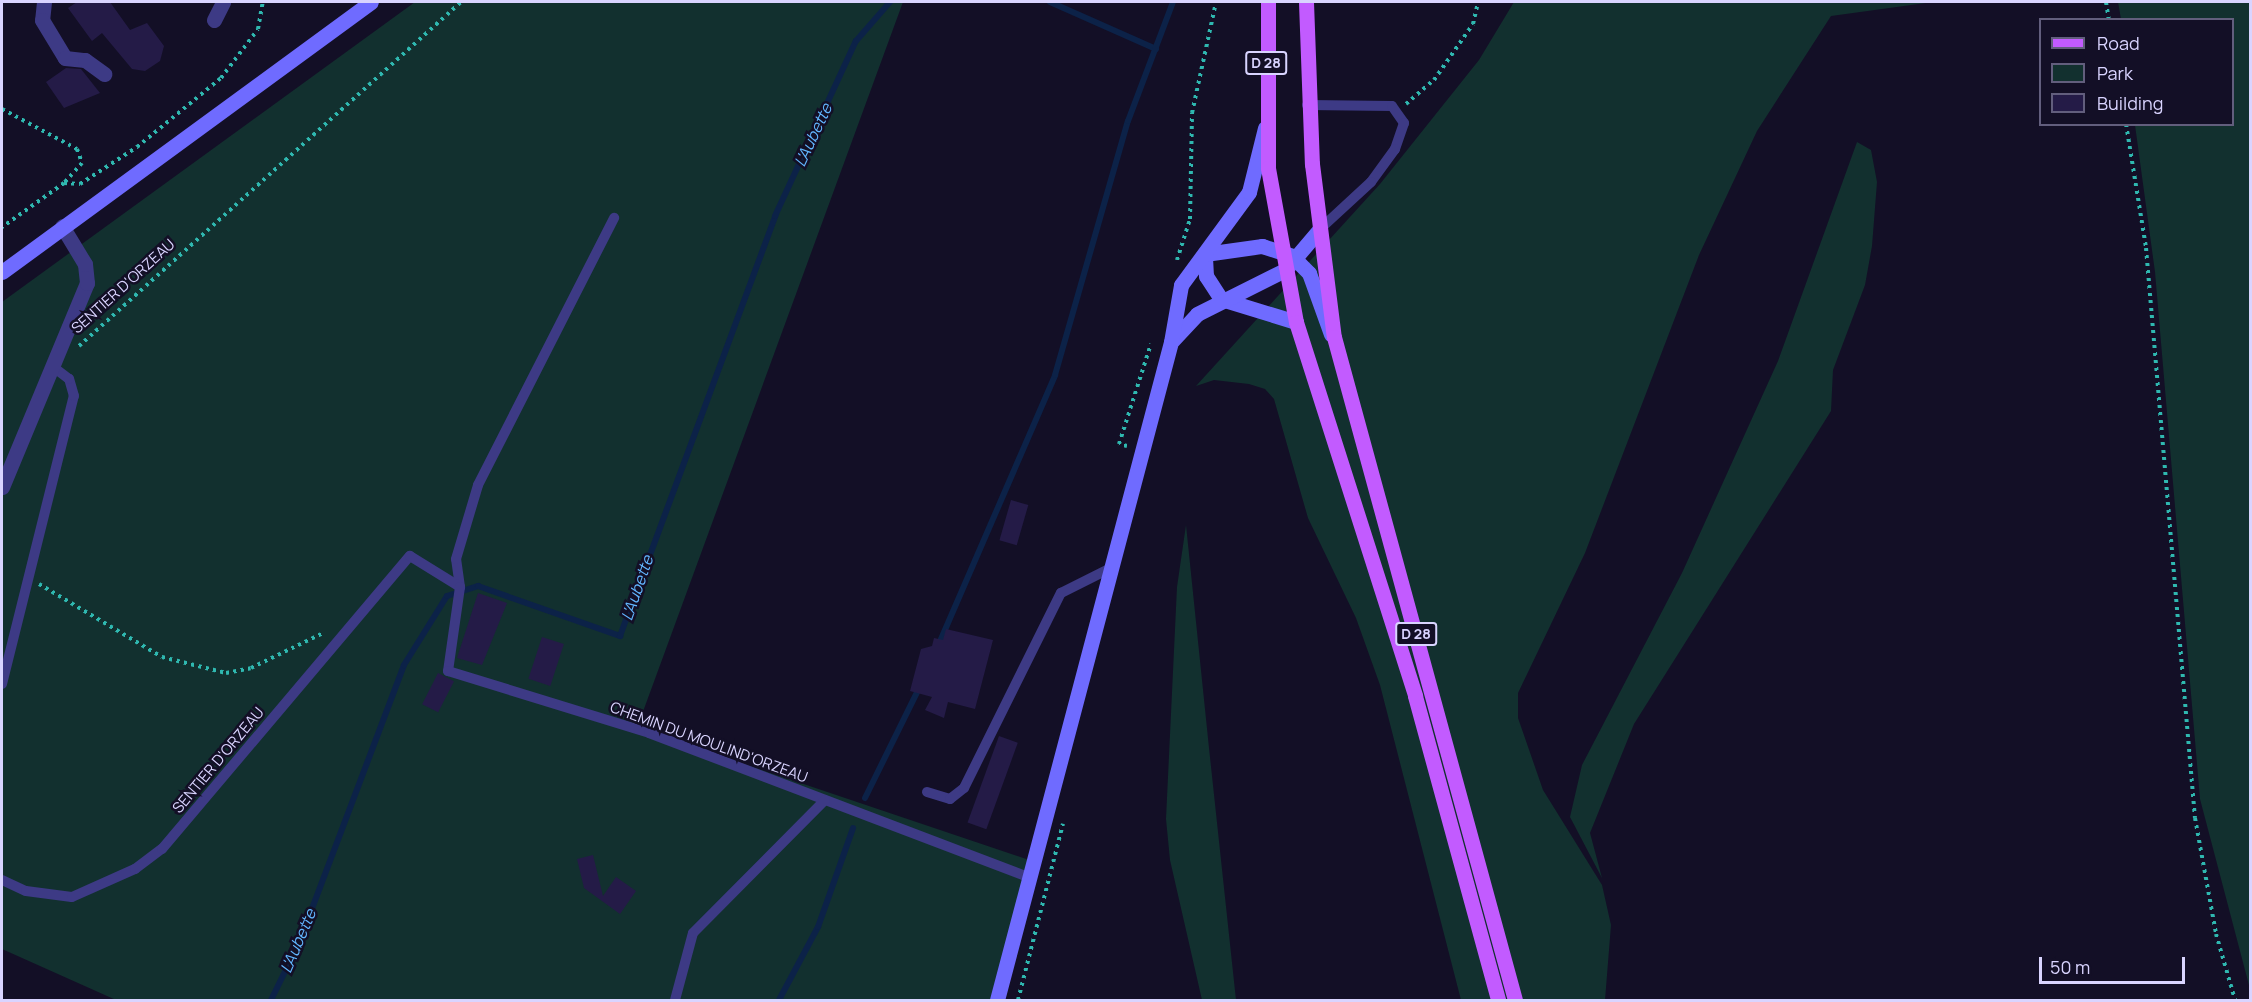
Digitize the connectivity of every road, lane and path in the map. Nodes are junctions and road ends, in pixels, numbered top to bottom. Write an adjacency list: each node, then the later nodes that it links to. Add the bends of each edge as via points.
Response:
1 (44, 2): 13 (street, via 42,20 60,52 65,58 85,60)
2 (223, 2): 12 (street)
3 (263, 2): 19 (path, via 258,29 221,78 137,147 80,184)
4 (371, 2): 21 (street)
5 (461, 2): 34 (path, SENTIER D'ORZEAU)
6 (1216, 2): 27 (path, via 1192,112 1190,219)
7 (1268, 2): 17 (main road, D 28)
8 (1306, 2): 14 (main road, D 28)
9 (1479, 2): 16 (path, via 1473,24 1434,80)
10 (2106, 2): 11 (path)
11 (2109, 18)
12 (214, 20)
13 (104, 74)
14 (1307, 105): 16 (lane, via 1375,103); 23 (main road, D 28)
15 (2, 109): 19 (path, via 77,149 82,163)
16 (1399, 110): 23 (lane, via 1404,123 1395,149 1371,182)
17 (1266, 124): 24 (main road, D 28); 25 (street, via 1252,186)
18 (2126, 126): 50 (path, via 2146,248 2195,818 2216,934)
19 (64, 183): 22 (path)
20 (614, 218): 39 (lane, via 478,485 456,559)
21 (62, 226): 28 (street); 34 (street, via 85,264 87,283)
22 (2, 227)
23 (1319, 230): 26 (street); 32 (main road, D 28)
24 (1281, 251): 25 (street, via 1244,246); 26 (main road, D 28)
25 (1205, 254): 29 (street, via 1206,276); 33 (street, via 1181,285)
26 (1291, 265): 29 (street); 30 (main road, D 28); 32 (street, via 1310,273)
27 (1174, 271)
28 (2, 272)
29 (1221, 299): 30 (street); 33 (street, via 1192,317)
30 (1296, 322): 48 (main road, D 28, via 1415,696)
31 (1154, 335): 35 (path, via 1119,444)
32 (1334, 337): 49 (main road, D 28)
33 (1171, 342): 35 (street)
34 (52, 366): 36 (street); 38 (lane, via 69,379 74,396)
35 (1141, 450): 37 (street)
36 (2, 487)
37 (1113, 567): 42 (lane, via 1061,593 964,788 950,799); 44 (street)
38 (28, 577): 40 (path, via 162,657 226,673 251,668); 41 (lane)
39 (460, 590): 43 (lane, CHEMIN DU MOULIND'ORZEAU, via 448,671 650,733); 45 (lane, SENTIER D'ORZEAU, via 410,556 162,849 135,869 72,897 26,891)
40 (331, 629)
41 (2, 684)
42 (927, 792)
43 (825, 800): 44 (lane, CHEMIN DU MOULIND'ORZEAU); 46 (lane, via 693,933)
44 (1030, 878): 47 (street)
45 (2, 880)
46 (675, 1000)
47 (997, 1000)
48 (1498, 1000)
49 (1515, 1000)
50 (2235, 1000)

